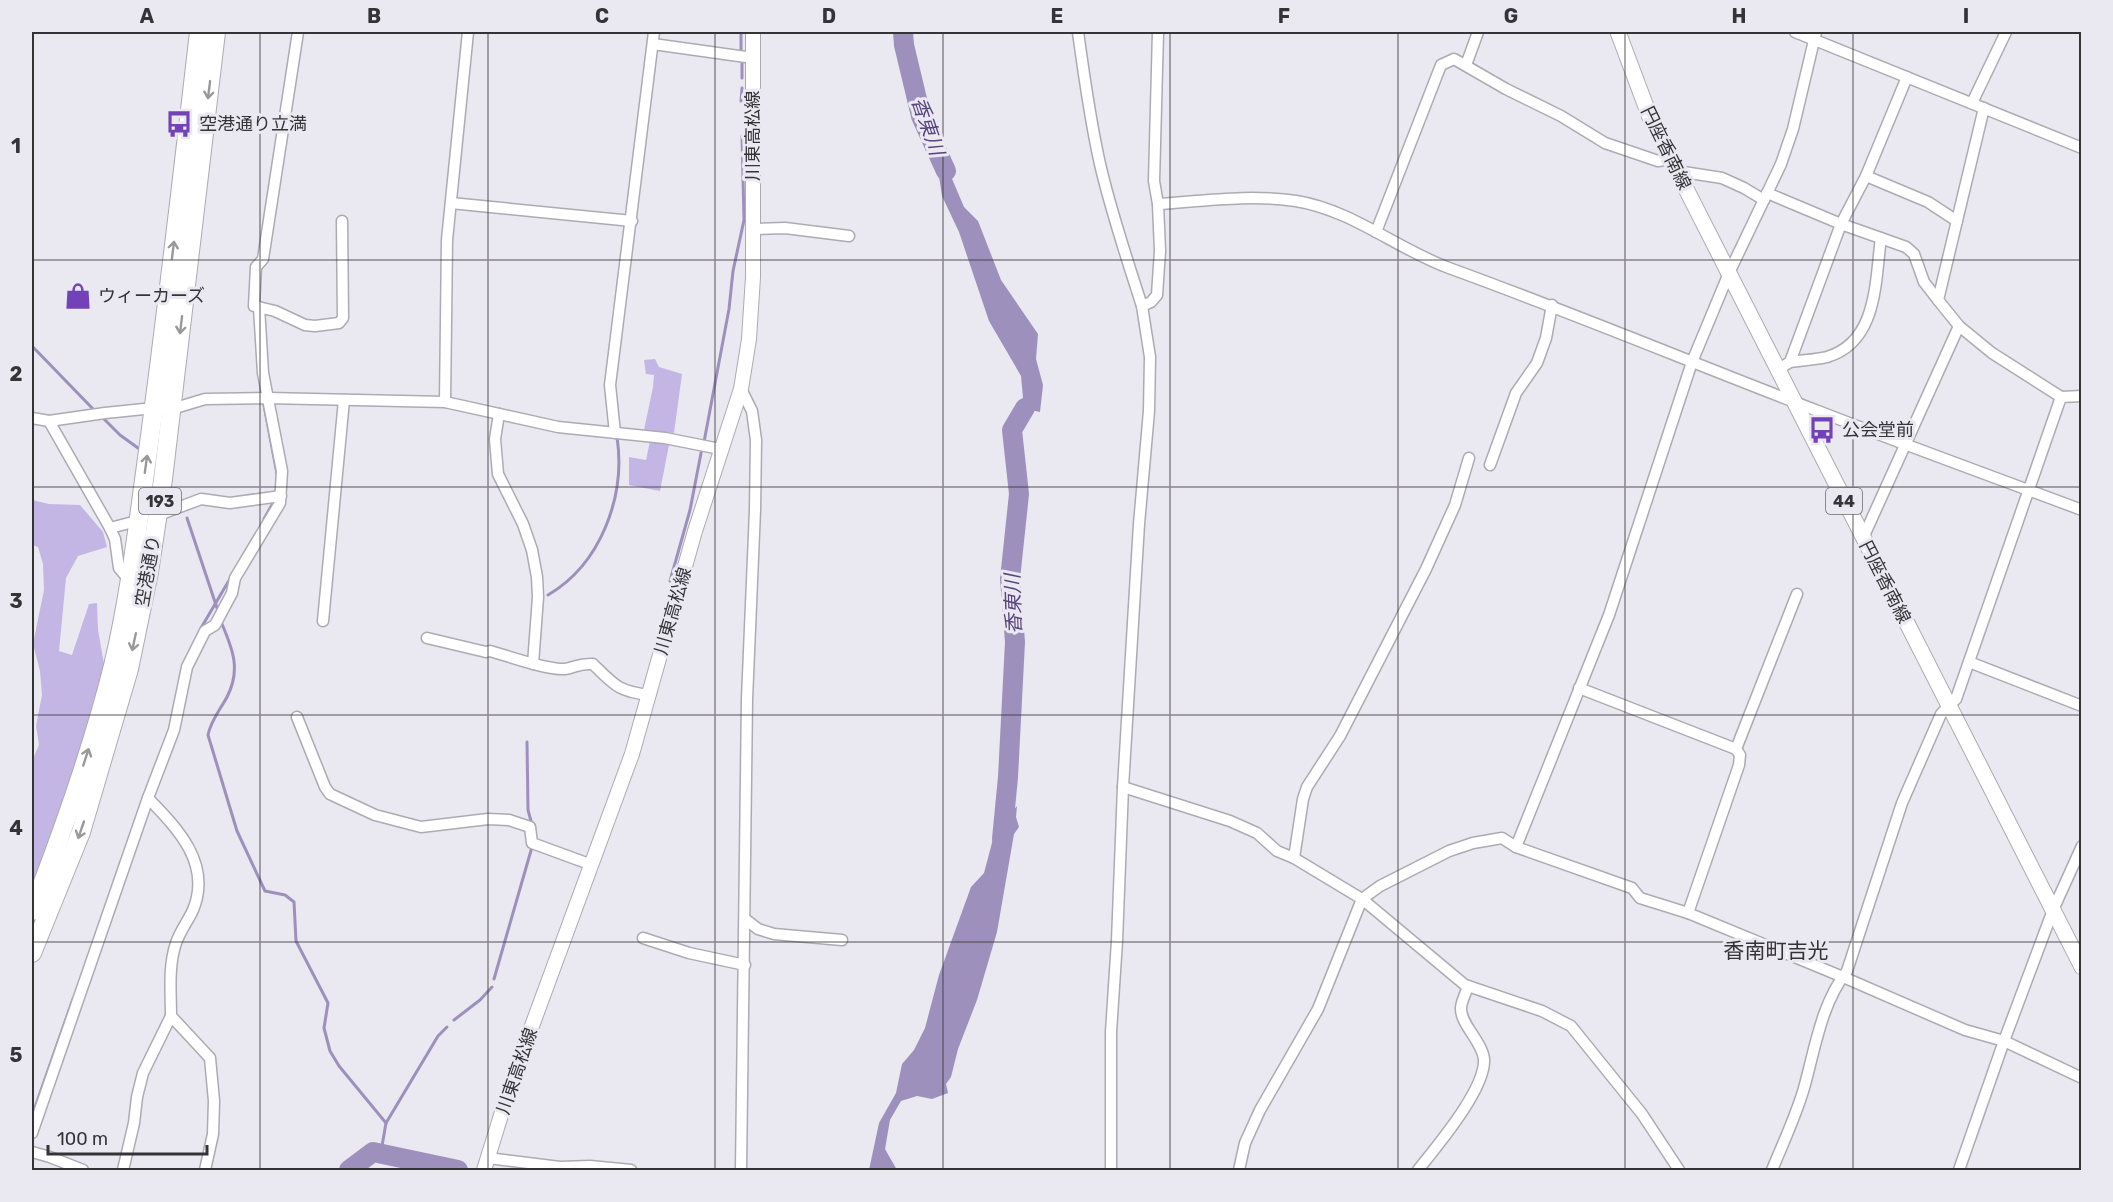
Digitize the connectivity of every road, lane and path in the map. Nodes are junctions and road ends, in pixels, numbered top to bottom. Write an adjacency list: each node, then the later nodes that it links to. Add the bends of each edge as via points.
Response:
1 (199, 32): 49 (highway, 空港通り / 193, one-way to 1)
2 (216, 32): 49 (highway, 空港通り / 193, one-way to 49)
3 (298, 32): 38 (street, via 263,260 256,267 253,302)
4 (468, 32): 24 (street)
5 (654, 32): 14 (street)
6 (753, 32): 15 (main road, 川東高松線)
7 (1078, 32): 37 (street, via 1100,163)
8 (1158, 32): 25 (street, via 1154,181)
9 (1478, 32): 16 (street)
10 (1618, 32): 21 (main road, 円座香南線 / 44, via 1651,120)
11 (1795, 32): 13 (street)
12 (2006, 32): 18 (street)
13 (1815, 36): 17 (street); 23 (street, via 1793,129)
14 (653, 44): 15 (street); 27 (street)
15 (753, 58): 30 (main road, 川東高松線)
16 (1466, 65): 21 (street, via 1605,142); 31 (street, via 1454,59 1441,65)
17 (1907, 77): 18 (street); 22 (street)
18 (1971, 103): 19 (street)
19 (1984, 108): 20 (street); 28 (street)
20 (2082, 147)
21 (1674, 165): 23 (street, via 1722,178); 34 (main road, 円座香南線 / 44)
22 (1866, 176): 28 (street, via 1928,202); 29 (street)
23 (1765, 197): 29 (street); 34 (street)
24 (451, 204): 27 (street); 47 (street)
25 (1158, 204): 31 (street, via 1259,197 1331,211); 37 (street, via 1157,295)
26 (342, 221): 38 (street, via 343,318 339,323 306,325)
27 (632, 221): 53 (street, via 610,385)
28 (1957, 221): 35 (street)
29 (1841, 224): 33 (street); 41 (street)
30 (753, 229): 32 (street, via 785,228); 42 (main road, 川東高松線, via 749,339)
31 (1376, 232): 36 (street, via 1442,266)
32 (849, 236)
33 (1881, 238): 35 (street, via 1914,254 1924,282); 41 (street, via 1869,316 1860,336 1827,357)
34 (1730, 273): 40 (street); 41 (main road, 円座香南線 / 44)
35 (1938, 300): 39 (street)
36 (1552, 305): 40 (street); 57 (street, via 1537,363 1516,393)
37 (1142, 306): 77 (street, via 1149,349 1149,411)
38 (259, 307): 44 (street)
39 (1959, 326): 45 (street, via 1992,353); 54 (street)
40 (1692, 362): 48 (street); 71 (street, via 1609,615)
41 (1783, 366): 48 (main road, 円座香南線 / 44)
42 (741, 388): 55 (main road, 川東高松線); 87 (street, via 752,411 756,440 747,699)
43 (2082, 396): 45 (street)
44 (268, 398): 46 (street); 49 (street, via 205,399); 59 (street, via 282,471)
45 (2061, 398): 58 (street)
46 (344, 400): 47 (street); 67 (street)
47 (445, 402): 50 (street)
48 (1793, 402): 54 (street); 64 (main road, 円座香南線 / 44)
49 (163, 409): 52 (street); 61 (highway, 空港通り / 193); 62 (highway, 空港通り / 193, one-way to 49)
50 (499, 414): 53 (street, via 558,427); 70 (street, via 495,439 498,474 523,524 537,577)
51 (33, 415): 52 (street)
52 (49, 421): 63 (street)
53 (615, 433): 55 (street)
54 (1905, 444): 58 (street); 64 (street)
55 (720, 449): 72 (main road, 川東高松線)
56 (1469, 458): 81 (street, via 1455,505 1426,569 1340,736 1307,786)
57 (1490, 465)
58 (2029, 490): 60 (street); 69 (street)
59 (281, 496): 61 (street, via 230,503 201,499); 78 (street, via 235,578 232,593 214,625 205,632 187,668 174,730)
60 (2082, 510)
61 (158, 516): 62 (street); 90 (highway, 空港通り / 193, one-way to 90, via 129,669 81,832)
62 (138, 520): 63 (street); 65 (highway, 空港通り / 193)
63 (110, 528): 65 (street, via 119,568)
64 (1863, 538): 73 (main road, 円座香南線 / 44)
65 (130, 581): 85 (highway, 空港通り / 193, one-way to 65, via 90,747 113,665)
66 (1797, 594): 76 (street)
67 (323, 621)
68 (427, 638): 70 (street)
69 (1969, 662): 73 (street, via 1956,699); 74 (street)
70 (533, 664): 72 (street, via 565,669 581,663 593,664 628,693)
71 (1580, 688): 76 (street); 80 (street)
72 (650, 695): 82 (main road, 川東高松線)
73 (1949, 706): 84 (main road, 円座香南線 / 44); 93 (street, via 1941,714 1902,803)
74 (2082, 706)
75 (297, 717): 82 (street, via 330,794 375,815 421,827 509,820 530,827 532,843)
76 (1736, 749): 86 (street, via 1739,765)
77 (1123, 787): 81 (street, via 1230,821 1257,833 1277,851); 106 (street, via 1111,1032)
78 (148, 798): 95 (street, via 176,828 199,867 199,890 176,941 171,965); 98 (street)
79 (2082, 846): 84 (street)
80 (1516, 847): 83 (street, via 1502,838 1457,848); 86 (street, via 1632,888 1640,898)
81 (1294, 858): 83 (street)
82 (592, 865): 100 (main road, 川東高松線, via 511,1083)
83 (1362, 899): 94 (street); 107 (street, via 1318,1009 1245,1143)
84 (2053, 910): 92 (main road, 円座香南線 / 44); 96 (street)
85 (32, 911)
86 (1688, 913): 93 (street)
87 (745, 919): 89 (street, via 774,934); 91 (street)
88 (643, 938): 91 (street)
89 (842, 940)
90 (32, 953)
91 (745, 965): 105 (street)
92 (2082, 967)
93 (1843, 977): 96 (street, via 1965,1030); 110 (street, via 1821,1024 1803,1091)
94 (1468, 986): 108 (street, via 1460,1008 1482,1050 1482,1072 1465,1110); 109 (street, via 1542,1011 1571,1026 1642,1114)
95 (171, 1016): 102 (street, via 143,1073); 103 (street, via 210,1058 213,1134)
96 (2004, 1041): 97 (street); 111 (street)
97 (2082, 1078)
98 (32, 1133)
99 (32, 1152): 101 (street)
100 (486, 1164): 104 (street)
101 (82, 1170)
102 (123, 1170)
103 (205, 1170)
104 (631, 1170)
105 (741, 1170)
106 (1110, 1170)
107 (1239, 1170)
108 (1418, 1170)
109 (1679, 1170)
110 (1772, 1170)
111 (1959, 1170)

